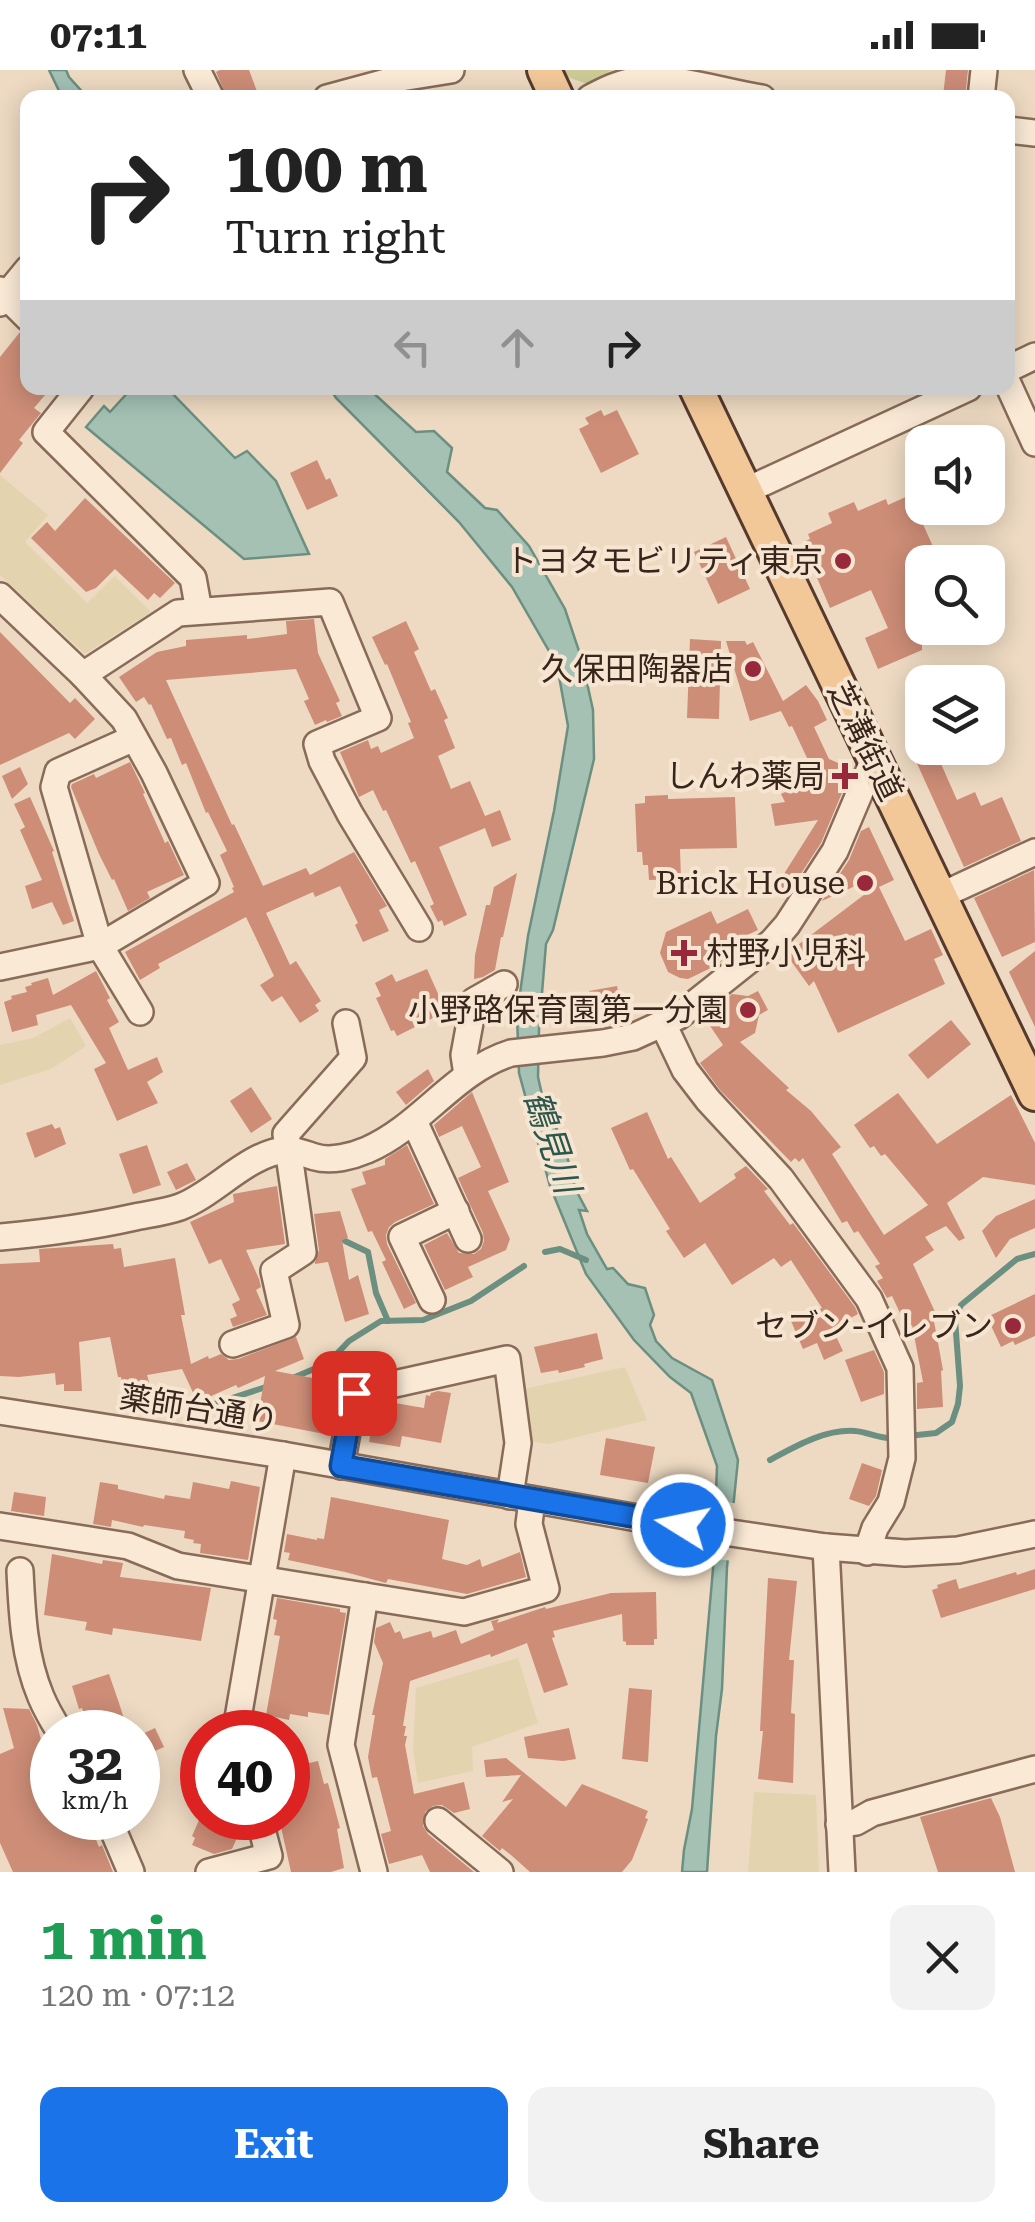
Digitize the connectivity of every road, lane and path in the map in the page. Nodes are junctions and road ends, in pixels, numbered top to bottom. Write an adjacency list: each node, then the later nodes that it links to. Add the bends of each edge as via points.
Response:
1 (451, 70): 2 (street)
2 (404, 88)
3 (606, 90): 4 (street, via 656,79)
4 (717, 90)
5 (20, 277): 6 (street)
6 (2, 296)
7 (75, 395): 14 (street, via 46,432 193,578)
8 (699, 395): 12 (main road, 芝溝街道)
9 (953, 395): 12 (street)
10 (1013, 395): 11 (street)
11 (1035, 443)
12 (745, 490): 17 (main road, 芝溝街道)
13 (0, 596): 15 (street)
14 (199, 611): 15 (street, via 178,613); 20 (street, via 330,602 378,718 316,744)
15 (83, 675): 16 (street)
16 (134, 738): 21 (street, via 58,772 54,787); 21 (street, via 206,883)
17 (874, 758): 19 (main road, 芝溝街道); 26 (street, via 835,851 787,925)
18 (1035, 852): 19 (street)
19 (940, 896): 28 (main road, 芝溝街道)
20 (420, 928)
21 (100, 946): 22 (street); 24 (street)
22 (0, 967)
23 (504, 984): 27 (street, via 474,1001 464,1056)
24 (140, 1012)
25 (346, 1023): 30 (street, via 353,1058 286,1134)
26 (663, 1024): 27 (street, via 633,1037 512,1053); 43 (street, via 686,1070 782,1180 884,1326 900,1368 902,1458 891,1502)
27 (468, 1075): 29 (street)
28 (1035, 1094)
29 (414, 1122): 30 (street, via 349,1156 322,1159); 31 (street)
30 (288, 1149): 32 (street, via 257,1159 180,1207 93,1227); 35 (street, via 302,1252 274,1271 286,1325)
31 (456, 1212): 33 (street); 34 (street, via 402,1236)
32 (0, 1237)
33 (468, 1239)
34 (432, 1300)
35 (233, 1344)
36 (0, 1411): 37 (street, 薬師台通り)
37 (283, 1456): 38 (street, 薬師台通り); 45 (street)
38 (341, 1466): 39 (street, 薬師台通り); 39 (street, via 354,1393 507,1360)
39 (521, 1498): 42 (street, 薬師台通り); 46 (street, via 546,1588 464,1612)
40 (0, 1526): 45 (street, via 128,1546 178,1566)
41 (1035, 1534): 43 (street, via 958,1550)
42 (826, 1547): 43 (street); 51 (street)
43 (867, 1552)
44 (20, 1571): 47 (street, via 31,1669)
45 (260, 1579): 46 (street); 48 (street)
46 (365, 1596): 56 (street, via 340,1745)
47 (48, 1710)
48 (238, 1710)
49 (1035, 1769): 51 (street)
50 (438, 1821): 57 (street)
51 (839, 1824): 58 (street)
52 (117, 1840): 54 (street)
53 (265, 1840): 55 (street, via 269,1856)
54 (131, 1872)
55 (208, 1872)
56 (374, 1872)
57 (500, 1872)
58 (842, 1872)

